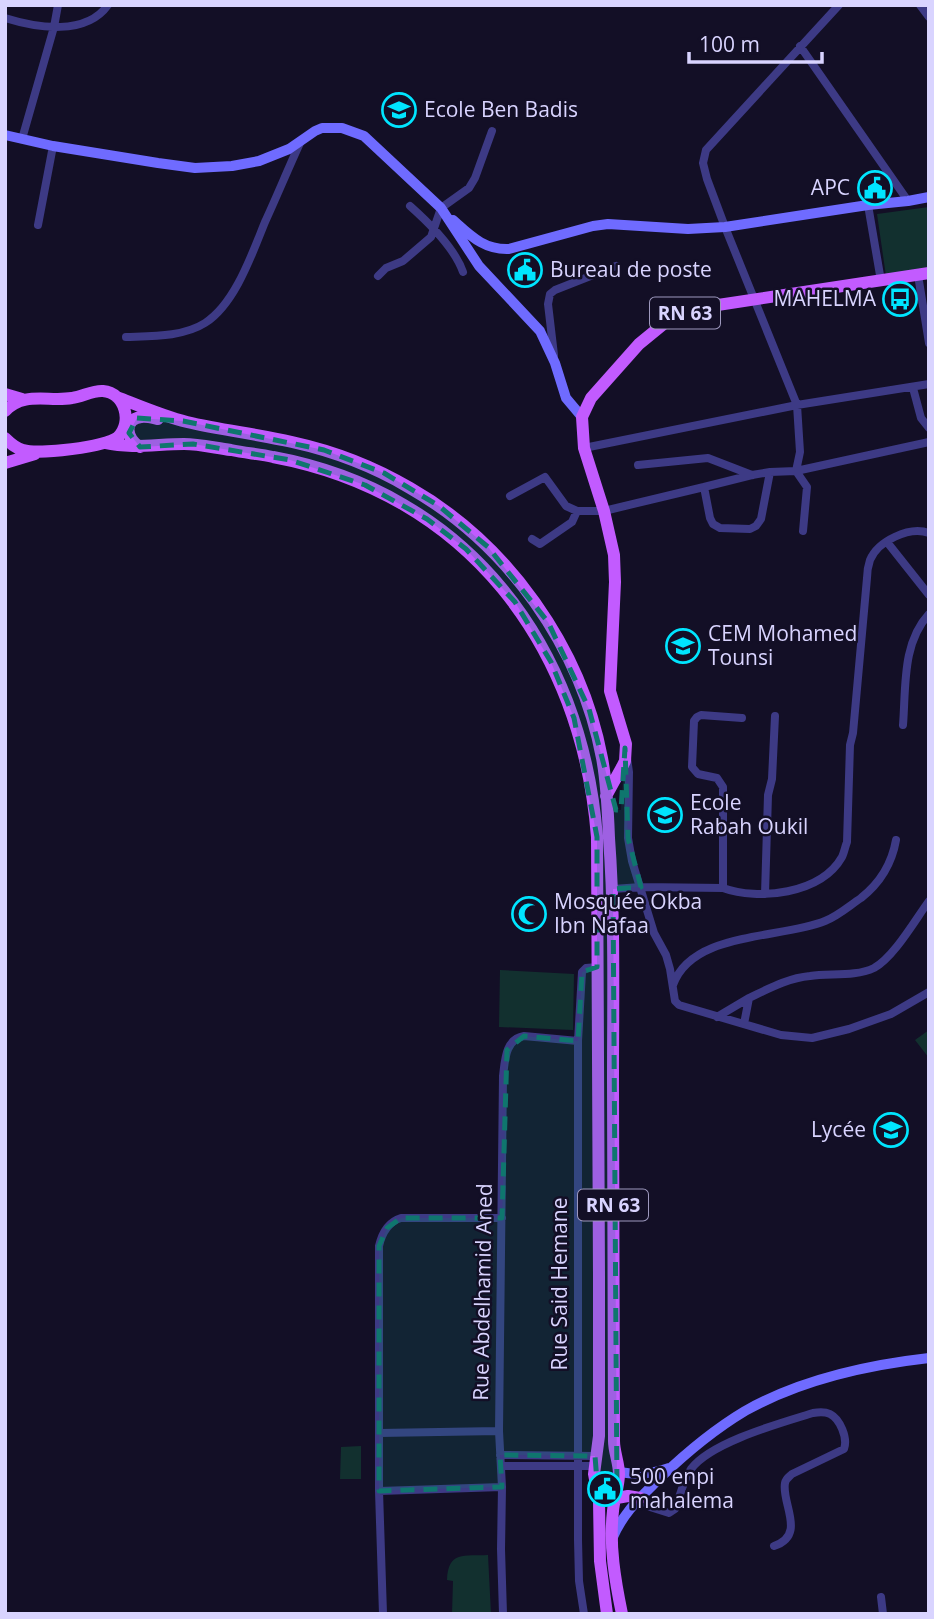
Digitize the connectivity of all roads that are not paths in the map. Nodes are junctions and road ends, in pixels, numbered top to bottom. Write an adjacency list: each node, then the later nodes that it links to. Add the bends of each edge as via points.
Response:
1 (58, 5): 7 (street)
2 (108, 5): 7 (street, via 88,22)
3 (839, 5): 8 (street)
4 (920, 5): 5 (street)
5 (929, 17)
6 (5, 18): 7 (street)
7 (54, 27): 11 (street)
8 (800, 46): 15 (street); 20 (street, via 706,150 703,163)
9 (492, 131): 18 (street, via 469,188)
10 (5, 135): 11 (main road)
11 (22, 139): 13 (main road)
12 (300, 143): 13 (main road, via 250,164 195,168); 18 (main road, via 322,128 342,128 364,136); 28 (street, via 232,294 219,312 186,331)
13 (53, 146): 19 (street)
14 (929, 197): 15 (main road)
15 (908, 201): 16 (main road)
16 (868, 205): 20 (main road); 26 (street)
17 (410, 206): 21 (street)
18 (441, 208): 20 (main road, via 483,245 500,250 608,224); 21 (street); 30 (main road, via 479,266 540,331)
19 (38, 225)
20 (725, 227): 27 (street)
21 (434, 230): 23 (street); 25 (street, via 403,261)
22 (616, 267): 30 (street, via 550,294)
23 (463, 272)
24 (923, 274): 26 (main road, RN 63); 29 (street)
25 (378, 276)
26 (881, 281): 27 (main road, RN 63)
27 (755, 299): 36 (street); 38 (main road, RN 63, via 672,317 639,344 591,398)
28 (126, 337)
29 (929, 343)
30 (555, 363): 38 (main road, via 566,398)
31 (929, 384): 32 (street)
32 (913, 388): 36 (street); 40 (street, via 921,418)
33 (5, 394): 35 (main road)
34 (117, 397): 35 (main road, via 101,391 67,399); 39 (main road); 43 (main road, via 126,412 125,424 120,434)
35 (22, 400): 37 (main road)
36 (797, 405): 45 (street); 49 (street, via 800,452)
37 (5, 411)
38 (582, 417): 45 (main road)
39 (183, 421): 44 (main road, via 137,418 129,433); 66 (main road, via 293,442 354,460 412,488 464,526 510,570 548,622 578,679)
40 (929, 428)
41 (5, 438): 46 (main road, via 19,449)
42 (929, 442): 49 (street)
43 (105, 443): 44 (main road); 46 (main road)
44 (140, 447): 68 (main road, via 193,444 308,465 376,490 447,533 500,584 541,644 580,737)
45 (584, 449): 55 (main road)
46 (40, 452): 47 (main road)
47 (5, 463)
48 (638, 465): 51 (street, via 708,458)
49 (796, 471): 50 (street); 56 (street, via 807,487)
50 (770, 472): 51 (street); 52 (street, via 761,519 750,529 713,524)
51 (752, 475): 52 (street)
52 (704, 487): 55 (street)
53 (510, 496): 54 (street, via 545,477 566,506)
54 (577, 511): 55 (street); 58 (street, via 572,522 540,544)
55 (604, 511): 65 (main road, via 615,582 610,691)
56 (803, 531)
57 (929, 533): 59 (street, via 916,530)
58 (531, 539)
59 (887, 542): 60 (street); 73 (street, via 873,555 868,569 843,856 817,881)
60 (929, 595)
61 (929, 614): 64 (street, via 910,644)
62 (775, 716): 73 (street)
63 (742, 718): 71 (street, via 701,715 694,721 692,767 698,774 717,778 723,787)
64 (904, 725)
65 (625, 748): 66 (main road, via 618,759); 67 (main road, via 622,767); 70 (street, via 628,838)
66 (602, 759): 67 (main road)
67 (607, 794): 68 (main road); 72 (main road, RN 63)
68 (595, 813): 75 (main road)
69 (896, 840): 76 (street, via 890,864 879,879 841,913 810,926 741,939 705,952 684,965)
70 (641, 887): 71 (street); 72 (street); 76 (street)
71 (723, 888): 73 (street)
72 (613, 889): 86 (main road, RN 63)
73 (765, 894)
74 (929, 901): 78 (street, via 891,954 873,968 796,978)
75 (597, 967): 81 (street, Rue Said Hemane, via 582,972); 89 (main road)
76 (673, 986): 79 (street, via 679,1005)
77 (929, 992): 80 (street, via 891,1014 812,1038)
78 (749, 998): 79 (street); 80 (street)
79 (716, 1017): 80 (street)
80 (744, 1024)
81 (578, 1041): 82 (street, Rue Abdelhamid Aned, via 524,1036 517,1037 507,1050); 88 (street, Rue Said Hemane)
82 (502, 1218): 84 (street, Rue Abdelhamid Aned); 85 (street, via 401,1218 385,1231 379,1246)
83 (929, 1358): 92 (main road, via 836,1376 768,1400 717,1430)
84 (499, 1431): 85 (street); 87 (street, Rue Abdelhamid Aned)
85 (379, 1433): 95 (street)
86 (615, 1452): 89 (main road, via 609,1448); 93 (main road, RN 63)
87 (500, 1455): 88 (street); 90 (street, Rue Abdelhamid Aned)
88 (578, 1456): 89 (street); 91 (street, Rue Said Hemane)
89 (596, 1457): 91 (street); 96 (main road)
90 (501, 1466): 91 (street); 94 (street, Rue Abdelhamid Aned)
91 (578, 1466): 104 (street, Rue Said Hemane, via 579,1581)
92 (671, 1467): 93 (main road, via 648,1474); 98 (main road)
93 (619, 1472): 97 (main road, RN 63)
94 (502, 1487): 95 (street); 103 (street, Rue Abdelhamid Aned)
95 (379, 1492): 102 (street)
96 (598, 1494): 97 (main road); 105 (main road)
97 (615, 1498): 98 (main road); 99 (main road, RN 63)
98 (640, 1498): 99 (main road, via 622,1518); 100 (street, via 669,1513 675,1509 691,1469 714,1451 751,1433 813,1413 831,1415 845,1437 844,1449 787,1479 790,1530)
99 (612, 1539): 106 (main road, RN 63)
100 (774, 1546)
101 (881, 1597): 107 (street)
102 (383, 1614)
103 (503, 1614)
104 (584, 1614)
105 (607, 1614)
106 (622, 1614)
107 (883, 1614)

